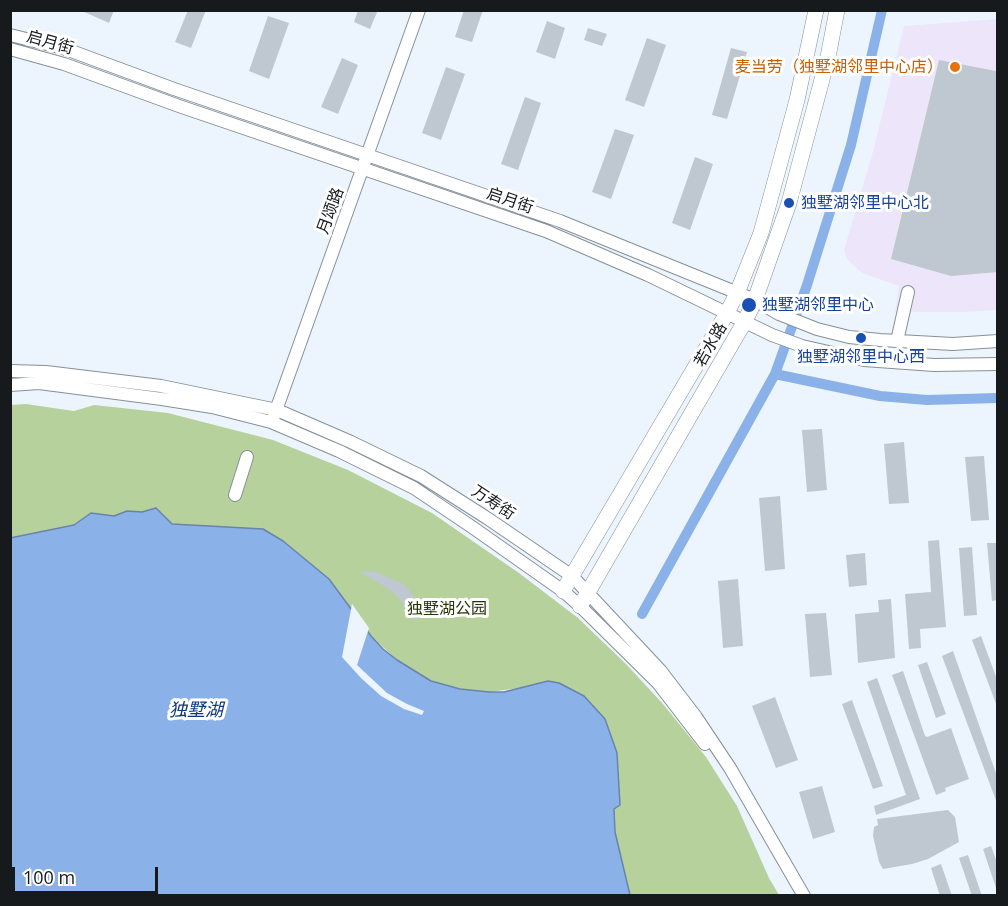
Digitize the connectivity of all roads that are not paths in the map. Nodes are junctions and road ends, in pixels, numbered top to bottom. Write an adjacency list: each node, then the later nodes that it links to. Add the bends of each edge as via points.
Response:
1 (419, 10): 6 (street, 月颂路)
2 (816, 10): 9 (main road, 若水路, via 797,100 761,233)
3 (837, 10): 10 (main road, 若水路, via 789,202)
4 (10, 35): 6 (street, 启月街, via 63,48)
5 (10, 49): 7 (street, 启月街, via 64,64)
6 (368, 156): 7 (street, 月颂路); 9 (street, 启月街, via 560,221)
7 (364, 169): 11 (street, 启月街, via 546,231); 18 (street, 月颂路)
8 (908, 292): 13 (street)
9 (737, 293): 10 (street, 启月街); 11 (main road, 若水路)
10 (755, 300): 12 (main road, 若水路); 13 (street, 启月街, via 808,326 849,337)
11 (727, 313): 12 (street, 启月街); 22 (main road, 若水路)
12 (745, 321): 15 (street, 启月街, via 802,346 864,360); 24 (main road, 若水路)
13 (897, 341): 14 (street, 启月街)
14 (998, 341)
15 (998, 364)
16 (10, 371): 18 (street, 万寿街, via 161,386)
17 (10, 385): 19 (street, 万寿街, via 39,382 141,396 213,407)
18 (277, 410): 19 (street, 月颂路); 22 (street, 万寿街, via 421,476)
19 (271, 422): 23 (street, 万寿街, via 414,488)
20 (247, 457): 21 (street)
21 (235, 495)
22 (572, 576): 23 (main road, 若水路); 24 (street, 万寿街)
23 (562, 591): 25 (street, 万寿街)
24 (588, 591): 25 (main road, 若水路); 26 (street, 万寿街, via 614,619)
25 (580, 606): 26 (street, 万寿街)
26 (638, 657): 27 (street, 万寿街, via 726,773); 28 (street, 万寿街, via 660,670 696,717)
27 (794, 896)
28 (804, 896)

